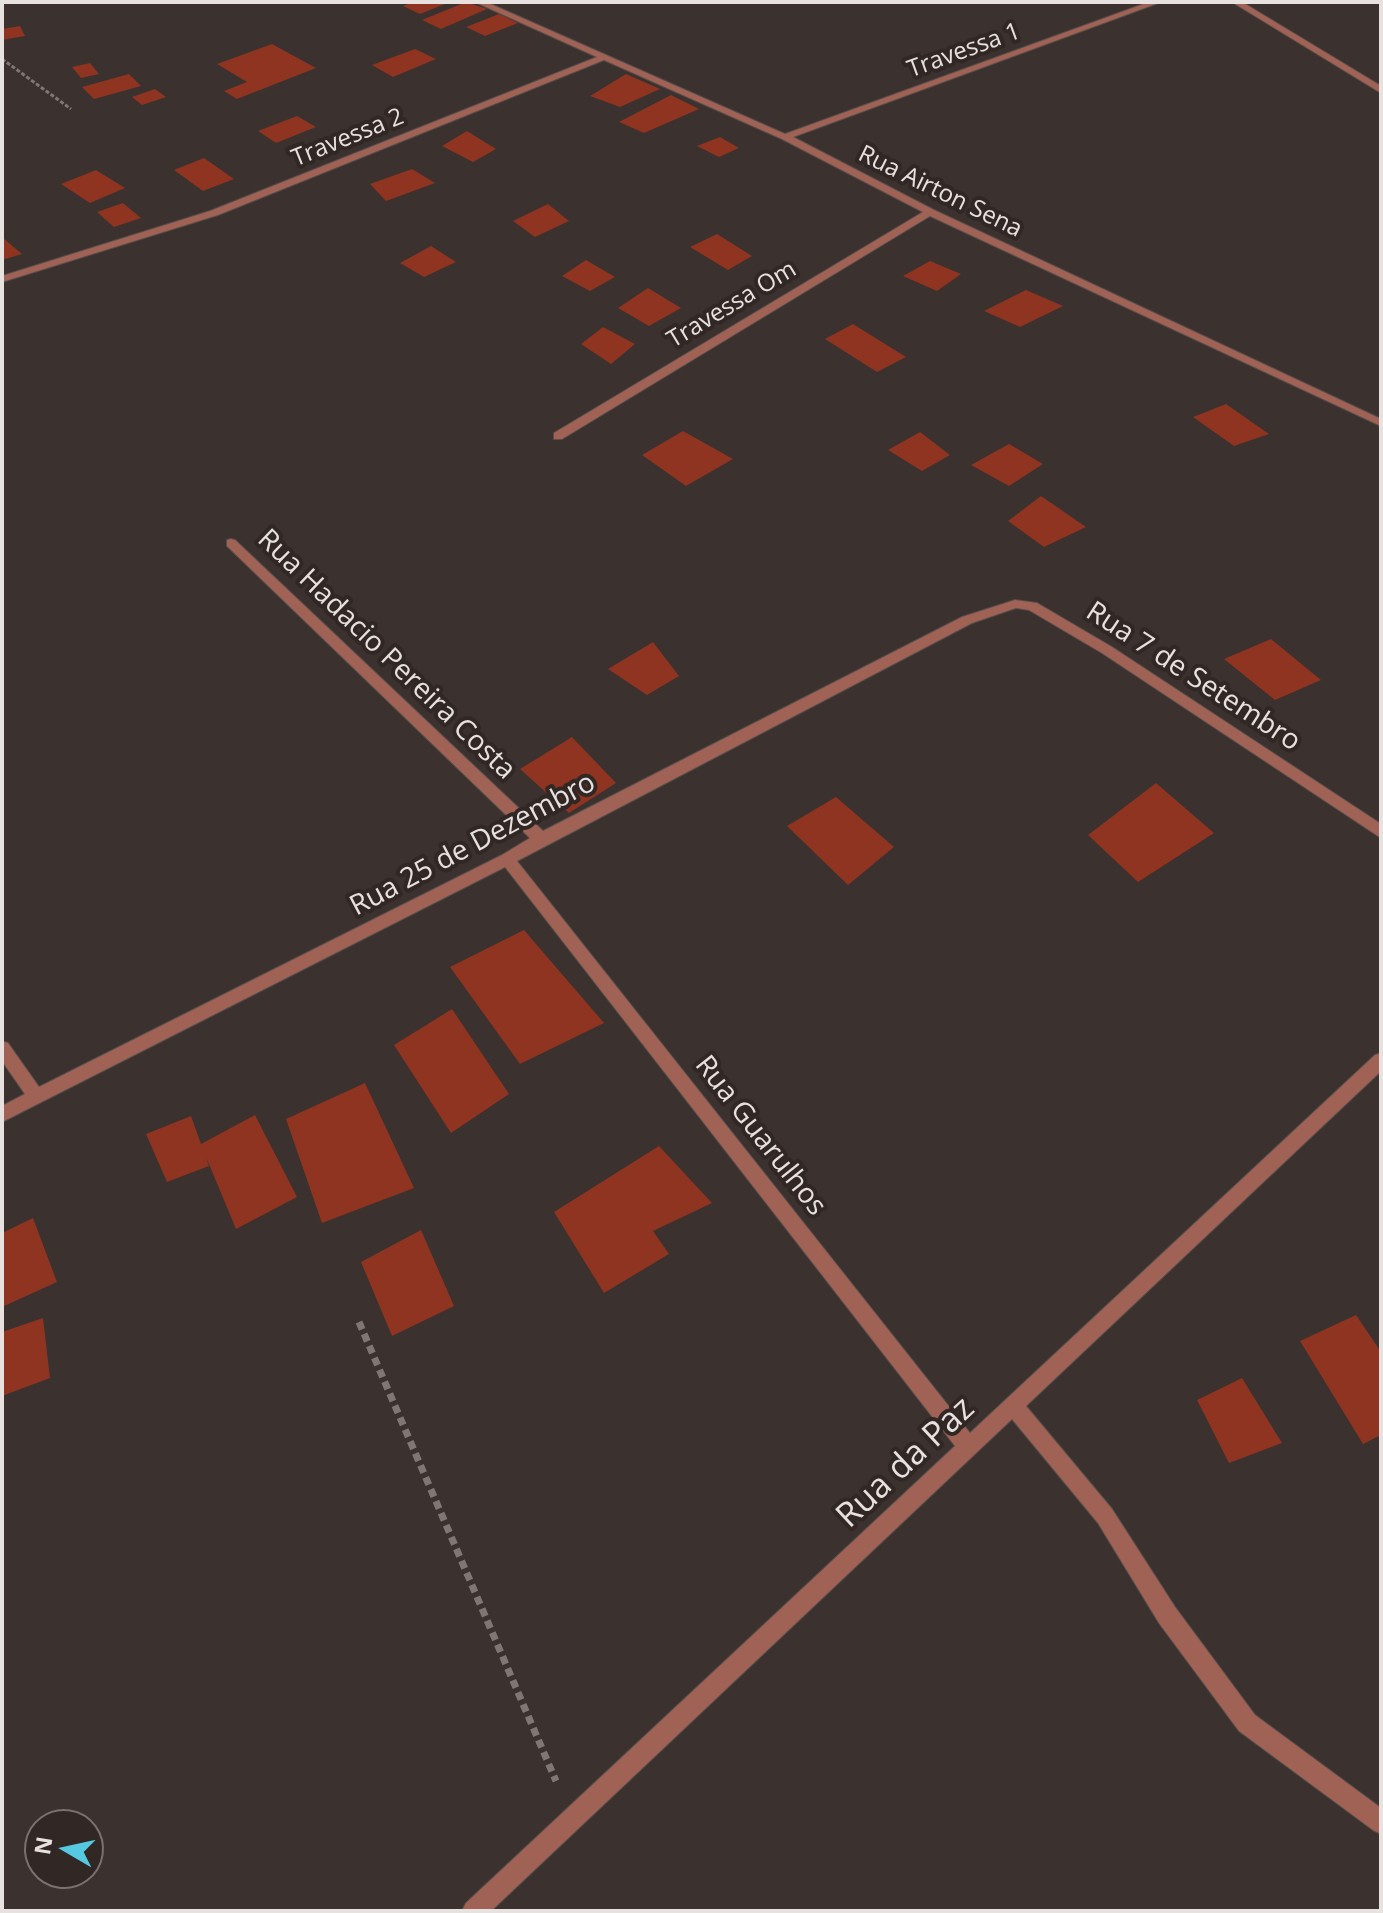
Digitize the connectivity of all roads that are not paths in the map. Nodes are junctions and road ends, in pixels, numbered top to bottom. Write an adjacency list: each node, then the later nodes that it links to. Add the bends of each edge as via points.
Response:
1 (479, 2): 4 (street, Rua Airton Sena)
2 (1157, 2): 6 (street, Travessa 1)
3 (1236, 2): 5 (street)
4 (605, 57): 6 (street, Rua Airton Sena); 8 (street, Travessa 2, via 214,213)
5 (1381, 90)
6 (785, 137): 7 (street, Rua Airton Sena)
7 (930, 212): 9 (street, Rua Airton Sena); 10 (street, Travessa Om)
8 (2, 279)
9 (1381, 423)
10 (558, 436)
11 (231, 543): 14 (street, Rua Hadacio Pereira Costa)
12 (967, 620): 13 (street, Rua 7 de Setembro, via 1015,604 1040,610); 14 (street, Rua 25 de Dezembro)
13 (1381, 832)
14 (541, 839): 15 (street, Rua 25 de Dezembro)
15 (507, 859): 18 (street, Rua 25 de Dezembro); 21 (street, Rua Guarulhos)
16 (2, 1048): 18 (street)
17 (1381, 1060): 20 (street, Rua da Paz)
18 (37, 1097): 19 (street, Rua 25 de Dezembro)
19 (2, 1114)
20 (1014, 1406): 21 (street, Rua da Paz); 22 (street, via 1105,1516 1167,1615 1247,1723)
21 (969, 1448): 23 (street, Rua da Paz)
22 (1381, 1822)
23 (474, 1911)

